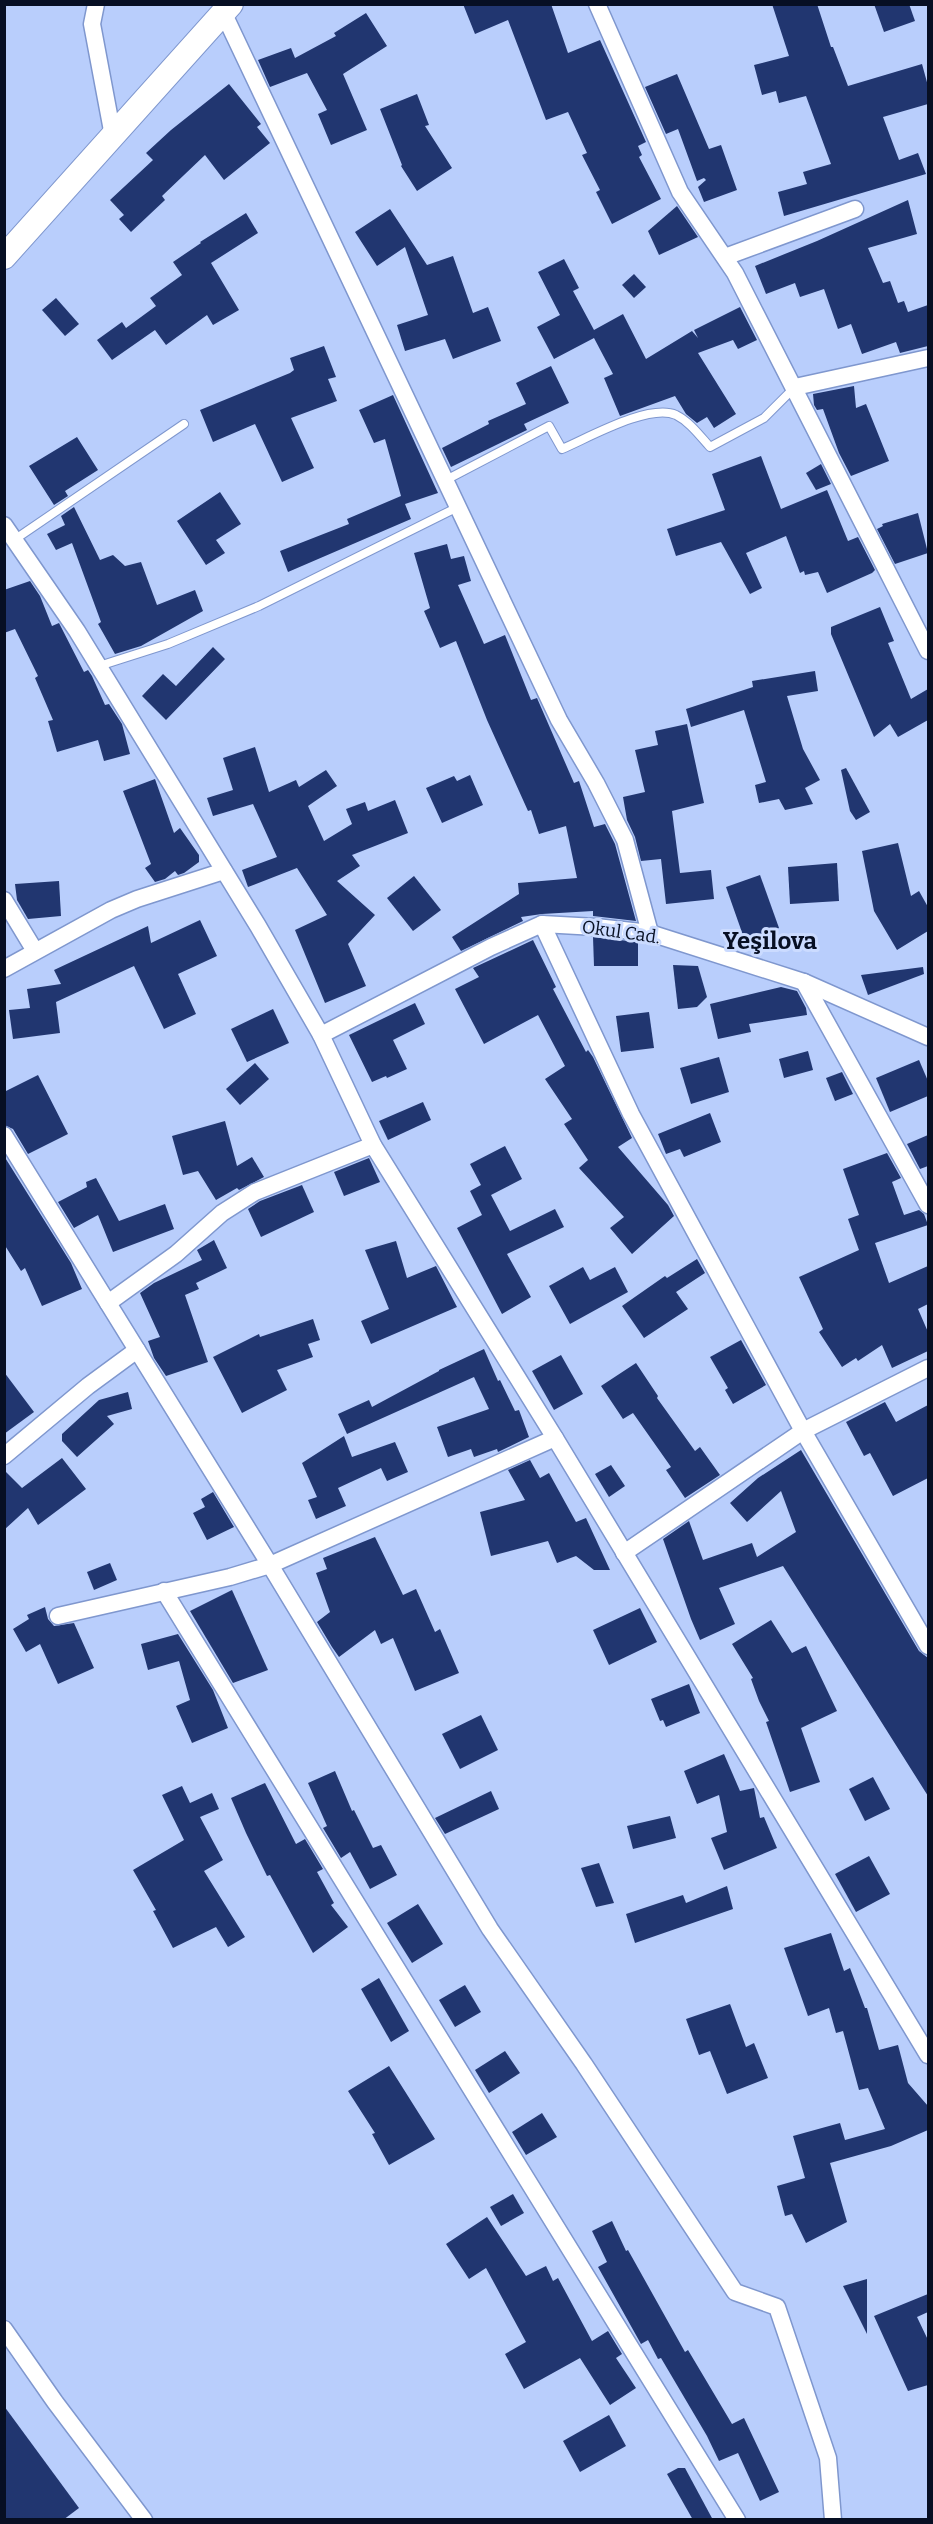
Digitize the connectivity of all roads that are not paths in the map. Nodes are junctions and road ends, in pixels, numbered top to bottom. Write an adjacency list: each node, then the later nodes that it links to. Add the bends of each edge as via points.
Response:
1 (96, 4): 4 (street, via 92,24)
2 (597, 4): 7 (street, via 680,192)
3 (227, 8): 4 (street); 11 (street)
4 (113, 136): 6 (street)
5 (855, 209): 7 (street)
6 (4, 257)
7 (725, 257): 9 (street)
8 (928, 358): 9 (street)
9 (795, 387): 11 (lane, via 764,418 710,447 686,422 670,413 655,412 562,449 549,426); 15 (street)
10 (184, 424): 14 (lane)
11 (444, 481): 12 (street)
12 (456, 508): 16 (lane, via 260,606 168,644); 20 (street, via 559,720 625,840)
13 (4, 525): 14 (street)
14 (15, 540): 16 (street)
15 (928, 651)
16 (99, 666): 17 (street)
17 (224, 871): 21 (street, via 111,910); 24 (street)
18 (4, 900): 21 (street)
19 (542, 924): 20 (street, Okul Cad.); 24 (street, Okul Cad.); 32 (street, via 631,1114)
20 (651, 933): 23 (street, Okul Cad.)
21 (35, 951): 22 (street)
22 (4, 969)
23 (804, 982): 25 (street, Okul Cad.); 28 (street)
24 (321, 1035): 27 (street)
25 (928, 1037)
26 (4, 1135): 29 (street)
27 (373, 1145): 29 (street, via 255,1192 222,1213 176,1254); 33 (street)
28 (928, 1205)
29 (108, 1303): 30 (street)
30 (137, 1350): 34 (street); 36 (street)
31 (928, 1368): 32 (street)
32 (803, 1431): 35 (street); 39 (street)
33 (555, 1438): 35 (street); 36 (street)
34 (4, 1455)
35 (624, 1553): 40 (street)
36 (270, 1565): 37 (street); 44 (street, via 490,1929 735,2292 777,2307 828,2458)
37 (164, 1592): 38 (street); 43 (street)
38 (58, 1616)
39 (928, 1646)
40 (928, 2055)
41 (4, 2329): 42 (street)
42 (144, 2520)
43 (736, 2520)
44 (832, 2520)

